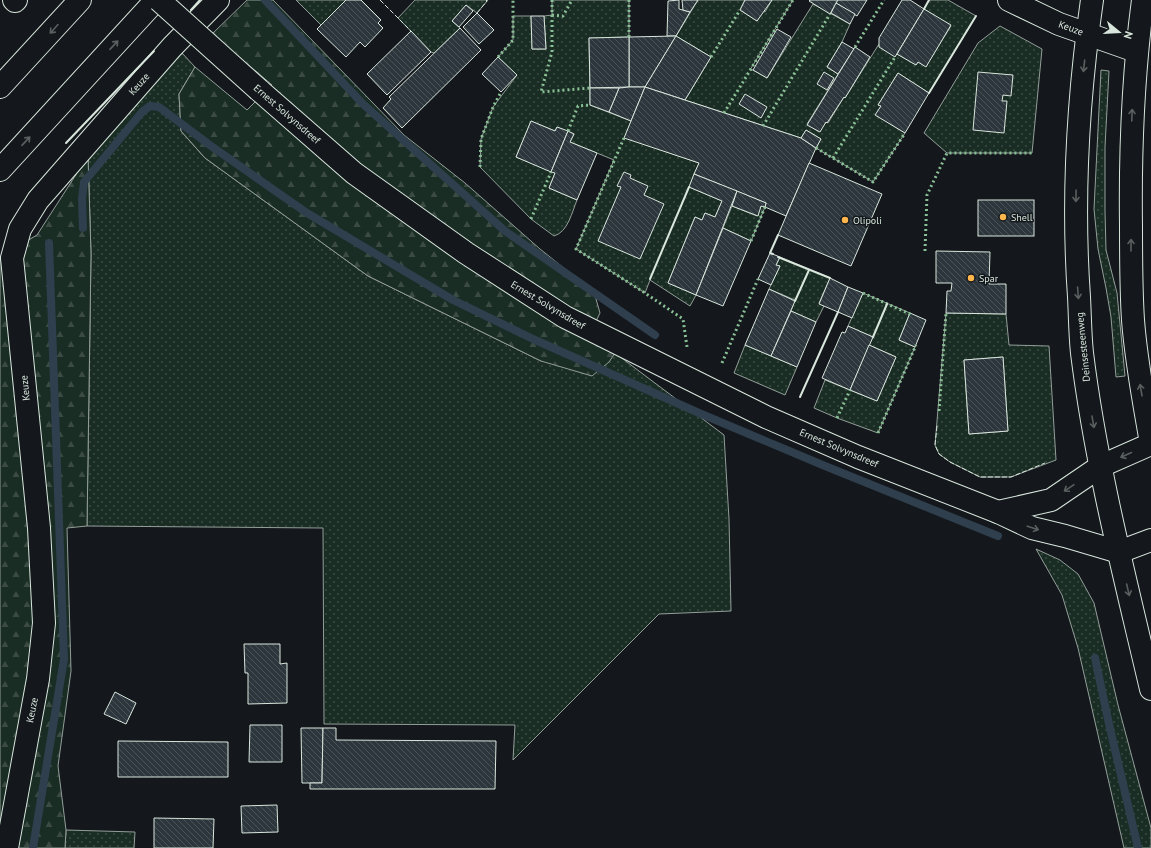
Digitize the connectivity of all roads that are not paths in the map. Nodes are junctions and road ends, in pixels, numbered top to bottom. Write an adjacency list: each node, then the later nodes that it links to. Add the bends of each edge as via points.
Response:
1 (80, 0): 10 (main road, one-way to 10)
2 (156, 0): 11 (main road, one-way to 2)
3 (160, 0): 14 (main road, Ernest Solvynsdreef, bridge, via 354,173 466,253 565,318 766,417 858,457)
4 (218, 0): 18 (main road, Keuze, via 172,47 38,200 20,229 12,258 38,520 44,623 38,679)
5 (1009, 0): 8 (main road, Keuze, via 1059,24)
6 (1092, 0): 8 (main road, Deinsesteenweg)
7 (1143, 0): 9 (main road)
8 (1088, 34): 9 (main road, Keuze); 13 (main road, Deinsesteenweg, one-way to 13, via 1079,136 1076,254 1082,351)
9 (1136, 51): 12 (main road, one-way to 9, via 1140,382 1131,284 1130,184)
10 (0, 87)
11 (0, 170)
12 (1151, 443): 13 (main road, one-way to 13)
13 (1101, 466): 14 (main road, one-way to 14, via 1051,500); 16 (main road, Deinsesteenweg)
14 (998, 512): 16 (main road, Ernest Solvynsdreef, one-way to 16, via 1032,528)
15 (1151, 540): 16 (main road)
16 (1119, 552): 17 (main road, Deinsesteenweg, one-way to 17)
17 (1151, 689)
18 (7, 848)

